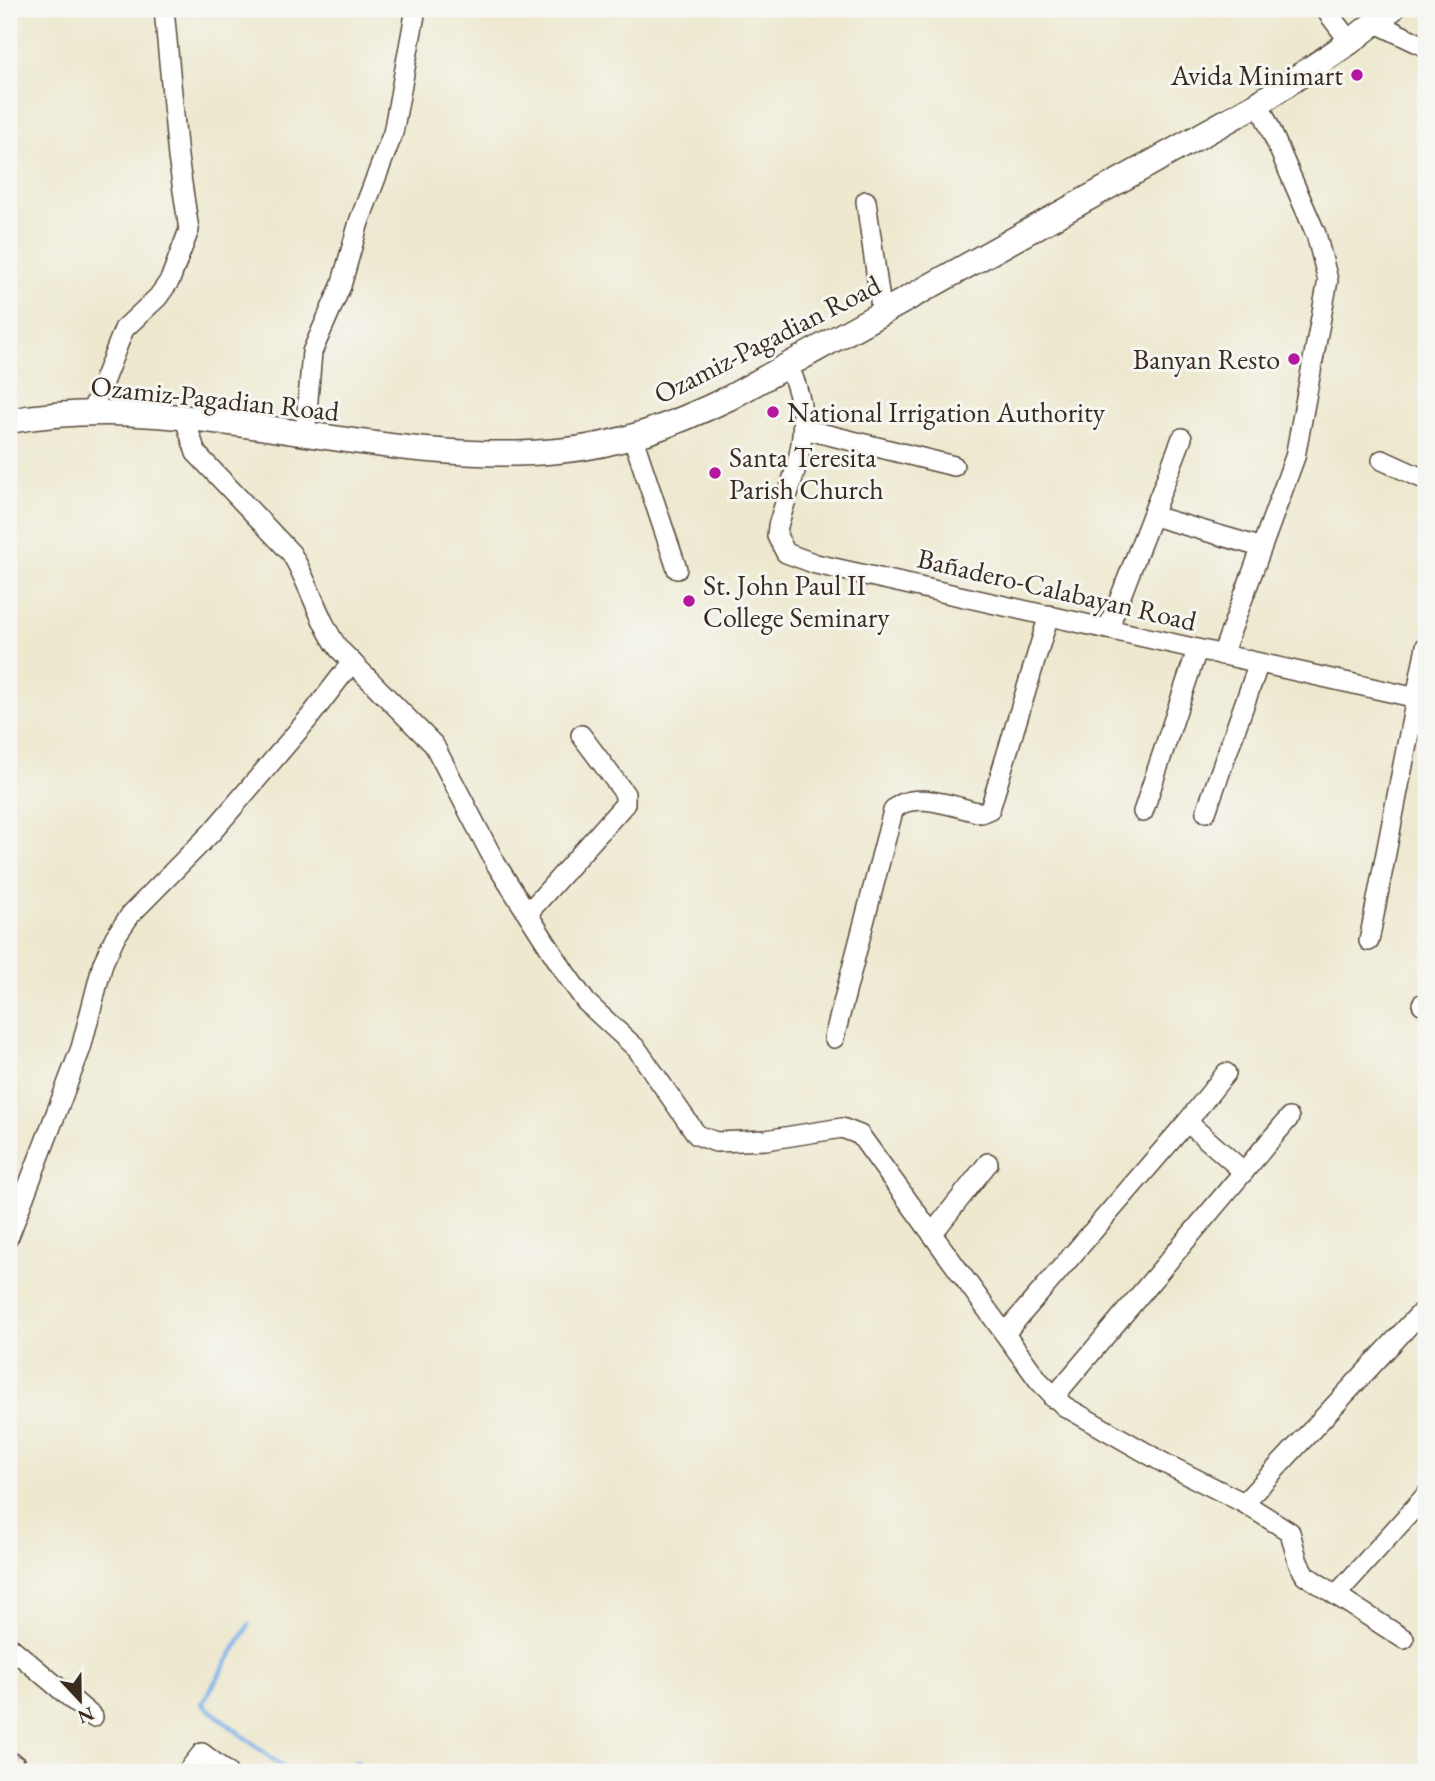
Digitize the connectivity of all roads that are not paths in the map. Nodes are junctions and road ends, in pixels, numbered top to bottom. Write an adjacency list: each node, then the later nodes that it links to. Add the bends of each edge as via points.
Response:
1 (164, 9): 11 (street, via 190,230 170,280 124,329)
2 (416, 9): 15 (street, via 393,133 359,222 341,286 312,352)
3 (1325, 9): 5 (street)
4 (1383, 16): 5 (main road, Ozamiz-Pagadian Road); 6 (street)
5 (1350, 42): 7 (main road, Ozamiz-Pagadian Road)
6 (1426, 47)
7 (1259, 103): 9 (main road, Ozamiz-Pagadian Road); 22 (street, via 1316,234 1328,280 1300,438)
8 (866, 201): 9 (street)
9 (882, 315): 10 (main road, Ozamiz-Pagadian Road)
10 (788, 366): 14 (street, Bañadero-Calabayan Road, via 802,398); 16 (main road, Ozamiz-Pagadian Road, via 688,418)
11 (91, 413): 12 (main road, Ozamiz-Pagadian Road); 13 (main road, Ozamiz-Pagadian Road)
12 (185, 419): 15 (main road, Ozamiz-Pagadian Road); 29 (street, via 196,453 291,554 328,634)
13 (9, 421)
14 (804, 429): 19 (street); 24 (street, Bañadero-Calabayan Road, via 778,526 777,536 786,553 816,564)
15 (305, 435): 16 (main road, Ozamiz-Pagadian Road, via 473,454 561,451)
16 (633, 438): 23 (street)
17 (1182, 438): 21 (street)
18 (1382, 460): 20 (street)
19 (954, 466)
20 (1426, 480)
21 (1153, 516): 22 (street); 25 (street)
22 (1260, 547): 28 (street)
23 (677, 569)
24 (1049, 615): 25 (street, Bañadero-Calabayan Road); 37 (street, via 990,809 981,813 911,799 893,811)
25 (1108, 629): 27 (street, Bañadero-Calabayan Road)
26 (1426, 646): 31 (street)
27 (1197, 650): 28 (street, Bañadero-Calabayan Road); 33 (street)
28 (1222, 655): 30 (street, Bañadero-Calabayan Road)
29 (352, 662): 35 (street, via 434,745 478,833); 44 (street, via 212,832 131,914 115,937 103,962 81,1048)
30 (1259, 663): 31 (street, Bañadero-Calabayan Road); 34 (street)
31 (1421, 699): 36 (street)
32 (581, 735): 35 (street, via 625,794 625,804)
33 (1143, 812)
34 (1206, 813)
35 (528, 913): 43 (street, via 586,1002 637,1049 697,1135 716,1142 852,1130 866,1141)
36 (1369, 941)
37 (834, 1038)
38 (1226, 1073): 40 (street)
39 (1289, 1118): 42 (street)
40 (1187, 1122): 42 (street); 46 (street)
41 (988, 1163): 43 (street)
42 (1244, 1172): 47 (street)
43 (932, 1234): 46 (street)
44 (9, 1236)
45 (1426, 1307): 49 (street)
46 (1006, 1332): 47 (street)
47 (1053, 1398): 49 (street)
48 (1426, 1495): 50 (street)
49 (1244, 1503): 50 (street, via 1290,1532 1302,1572)
50 (1336, 1595): 51 (street)
51 (1404, 1639)
52 (9, 1646): 53 (street)
53 (93, 1717)
54 (187, 1772): 55 (street, via 202,1753)
55 (227, 1772)

